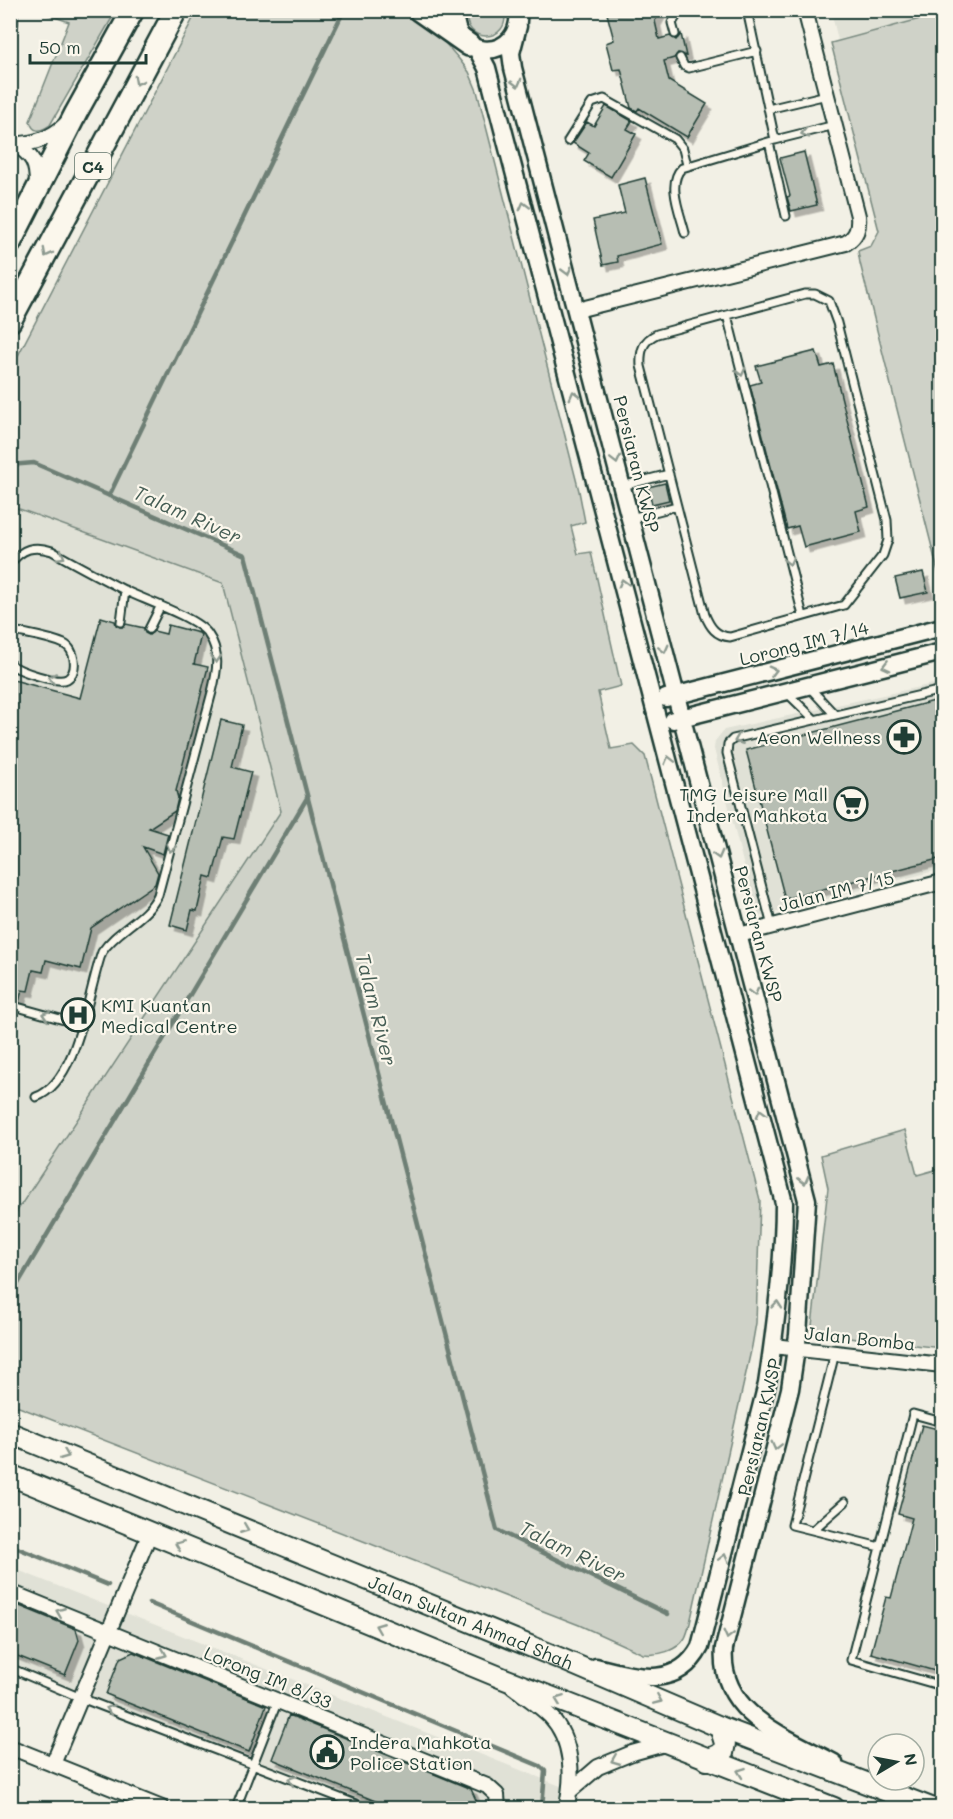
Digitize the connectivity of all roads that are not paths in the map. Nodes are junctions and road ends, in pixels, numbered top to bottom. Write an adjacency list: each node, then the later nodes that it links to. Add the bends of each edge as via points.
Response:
1 (133, 10): 15 (main road, C4)
2 (176, 10): 27 (main road, C4, one-way to 27)
3 (419, 10): 10 (main road)
4 (455, 10): 10 (street, Persiaran KWSP, via 457,30)
5 (687, 10): 9 (lane, via 679,12 674,20)
6 (747, 10): 11 (lane)
7 (805, 10): 13 (street)
8 (519, 16): 10 (street, Persiaran KWSP, via 510,40 499,48); 25 (street, Persiaran KWSP, one-way to 25, via 511,52 513,68)
9 (675, 34)
10 (473, 47): 29 (street, Persiaran KWSP, one-way to 10, via 488,68)
11 (757, 51): 12 (lane, via 689,68); 14 (lane)
12 (680, 58)
13 (827, 95): 14 (lane); 16 (street)
14 (768, 109): 18 (lane)
15 (76, 112): 19 (street, via 58,132 38,142); 21 (main road, C4)
16 (835, 125): 18 (lane, one-way to 18); 25 (street, via 858,216 852,239)
17 (568, 141): 20 (lane, via 592,103 604,99 675,139 683,149)
18 (772, 141): 20 (lane); 22 (lane)
19 (13, 144): 21 (street, via 30,154 37,171)
20 (687, 165): 23 (lane, via 677,173 674,185)
21 (37, 190): 24 (main road, C4)
22 (786, 216)
23 (685, 233)
24 (10, 243)
25 (577, 309): 28 (street, Persiaran KWSP)
26 (727, 315): 30 (lane, via 657,334 645,342 642,350 641,366); 37 (lane, one-way to 37); 37 (lane, via 805,294 829,301 887,520 888,540 883,555 844,605)
27 (10, 321)
28 (583, 333): 29 (street); 31 (street, Persiaran KWSP, one-way to 31)
29 (560, 339): 49 (street, Persiaran KWSP, one-way to 29)
30 (669, 474): 31 (lane); 32 (lane)
31 (622, 486): 33 (street, Persiaran KWSP)
32 (677, 506): 33 (lane); 37 (lane, via 705,615 717,633 730,637)
33 (631, 518): 48 (street, Persiaran KWSP, one-way to 48)
34 (10, 564): 35 (lane, one-way to 35, via 20,553 39,547)
35 (126, 591): 36 (lane); 38 (lane)
36 (160, 607): 40 (lane); 60 (lane, one-way to 60, via 202,626 217,653 216,675 158,895 153,906 102,952)
37 (803, 616)
38 (121, 622)
39 (942, 627): 48 (street, Lorong IM 7/14, one-way to 39)
40 (149, 629)
41 (12, 630): 42 (lane); 44 (lane, one-way to 44, via 66,645 73,652 75,663 71,675 58,681)
42 (10, 642)
43 (942, 652): 45 (street, one-way to 45)
44 (10, 664)
45 (808, 686): 47 (street); 50 (lane)
46 (942, 690): 50 (lane)
47 (785, 692): 51 (street); 52 (lane)
48 (675, 696): 49 (street, Lorong IM 7/14); 51 (street, Persiaran KWSP)
49 (654, 701): 53 (street, Persiaran KWSP)
50 (835, 714): 52 (lane)
51 (681, 718): 53 (street); 55 (street, Persiaran KWSP, one-way to 55)
52 (814, 719): 57 (lane, one-way to 57, via 734,739 727,748)
53 (659, 724): 56 (street, Persiaran KWSP, one-way to 53)
54 (942, 882): 57 (street, Jalan IM 7/15)
55 (733, 912): 56 (street); 58 (street, Persiaran KWSP)
56 (708, 919): 62 (street, Persiaran KWSP, one-way to 56, via 784,1203)
57 (772, 926): 58 (street, Jalan IM 7/15)
58 (739, 935): 63 (street, Persiaran KWSP, one-way to 63, via 807,1200)
59 (10, 1005): 60 (lane, one-way to 59)
60 (82, 1025): 61 (lane, via 68,1064 52,1088)
61 (36, 1097)
62 (773, 1346): 63 (street, Jalan Bomba); 75 (street, Persiaran KWSP, one-way to 62, via 651,1677 683,1669 696,1656 762,1409)
63 (796, 1349): 64 (street, Jalan Bomba); 88 (street, Persiaran KWSP, one-way to 88, via 788,1401 724,1648 724,1666 735,1696 752,1716)
64 (835, 1353): 65 (street, Jalan Bomba); 70 (lane, via 792,1525)
65 (942, 1365)
66 (942, 1422): 72 (lane, via 913,1414)
67 (10, 1432): 75 (main road, Jalan Sultan Ahmad Shah, one-way to 75)
68 (10, 1475): 71 (main road)
69 (845, 1502): 70 (lane)
70 (813, 1530): 72 (lane)
71 (150, 1533): 74 (street); 77 (main road, one-way to 71)
72 (880, 1547): 78 (lane, via 851,1660)
73 (10, 1592): 74 (street, Lorong IM 8/33, one-way to 73)
74 (109, 1632): 79 (street); 80 (street, Lorong IM 8/33, one-way to 80)
75 (559, 1658): 81 (main road, Jalan Sultan Ahmad Shah, one-way to 81)
76 (10, 1668): 79 (lane)
77 (502, 1678): 82 (main road, one-way to 77); 91 (street, via 551,1717 563,1737 571,1764)
78 (942, 1686)
79 (81, 1698): 86 (street); 87 (lane, one-way to 79)
80 (278, 1700): 87 (lane); 96 (street, Lorong IM 8/33, via 487,1786 497,1795)
81 (720, 1727): 84 (main road, Jalan Sultan Ahmad Shah); 85 (main road, via 725,1743 723,1753)
82 (668, 1743): 85 (main road); 91 (street, one-way to 91, via 598,1767)
83 (10, 1747): 86 (street)
84 (794, 1755): 89 (main road, Jalan Sultan Ahmad Shah); 90 (main road, via 778,1756 771,1765)
85 (707, 1760): 90 (main road, one-way to 85)
86 (53, 1764): 93 (street)
87 (253, 1765): 94 (lane); 95 (lane, one-way to 87)
88 (866, 1781)
89 (866, 1782)
90 (777, 1786): 98 (main road)
91 (570, 1791): 97 (street)
92 (890, 1792): 99 (main road, Jalan Sultan Ahmad Shah)
93 (162, 1809)
94 (236, 1809)
95 (366, 1809)
96 (498, 1809)
97 (566, 1809)
98 (834, 1809)
99 (932, 1809)

